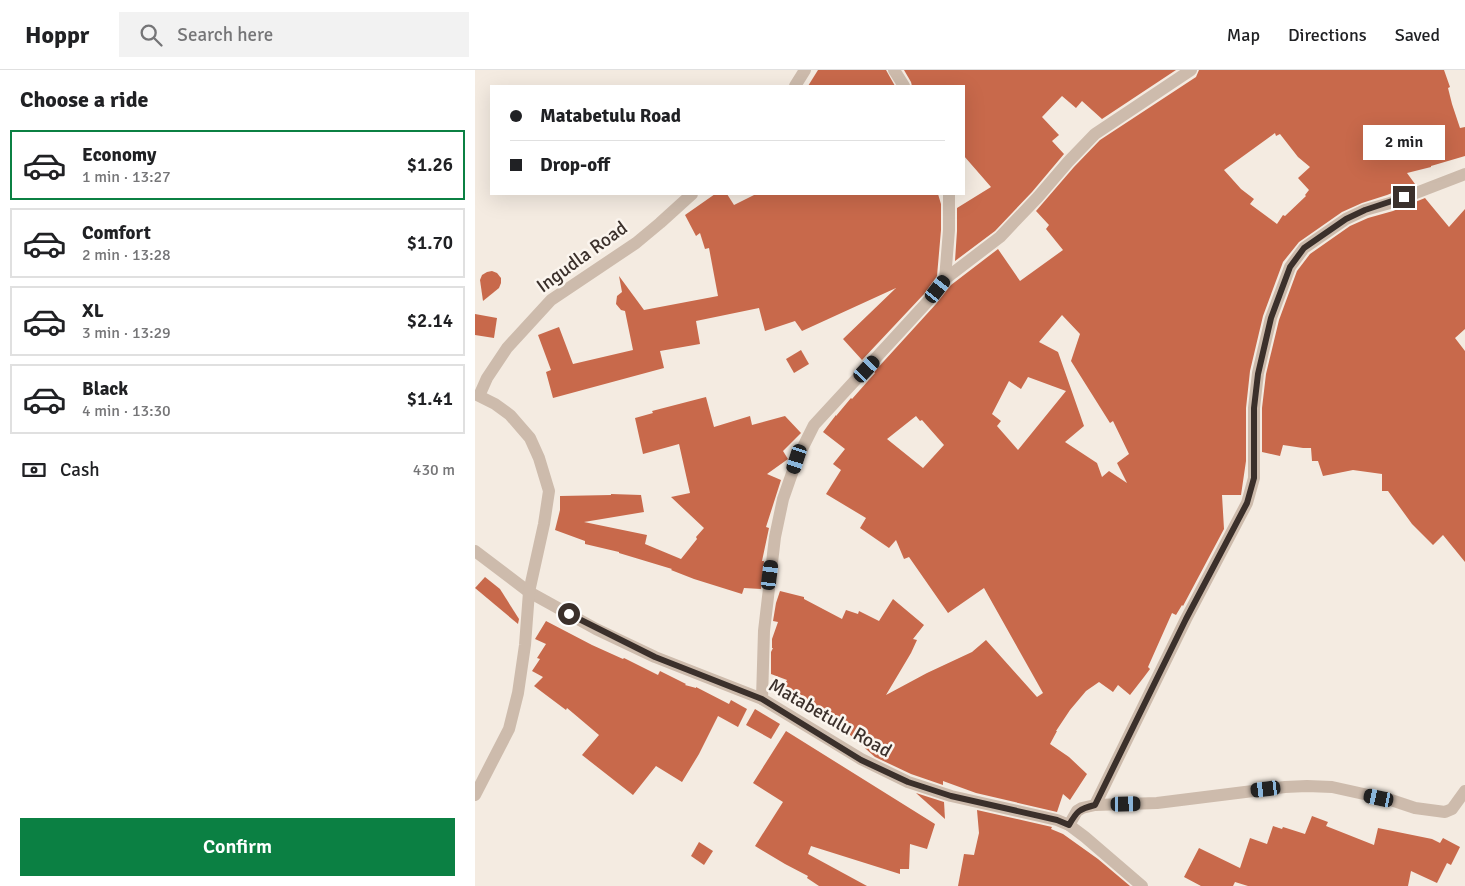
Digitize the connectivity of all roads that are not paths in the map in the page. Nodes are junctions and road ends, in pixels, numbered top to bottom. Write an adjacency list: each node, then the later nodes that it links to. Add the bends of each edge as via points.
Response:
1 (805, 70): 4 (street)
2 (894, 70): 5 (street)
3 (1191, 70): 9 (street, via 1095,134 1000,237)
4 (796, 85)
5 (903, 85)
6 (1465, 174): 16 (street, via 1346,219 1304,248 1290,267 1271,318 1258,374 1254,408 1254,478 1247,503)
7 (691, 195): 10 (street, Ingudla Road, via 636,242 551,300 507,348)
8 (949, 195): 9 (street)
9 (945, 279): 13 (street, via 814,425 797,459 783,498 775,538 764,631)
10 (477, 395): 12 (street, Ingudla Road, via 510,415 530,438 549,491)
11 (475, 551): 12 (street, Matabetulu Road)
12 (529, 592): 13 (street, Matabetulu Road, via 655,657); 15 (street, Ingudla Road, via 524,654 509,729)
13 (762, 699): 17 (street, Matabetulu Road, via 861,760 908,782)
14 (1465, 791): 16 (street, via 1452,809 1445,812 1415,808 1331,786 1208,796 1157,804)
15 (475, 795)
16 (1095, 805): 17 (street, via 1082,808)
17 (1069, 825): 18 (street, Matabetulu Road)
18 (1143, 886)

